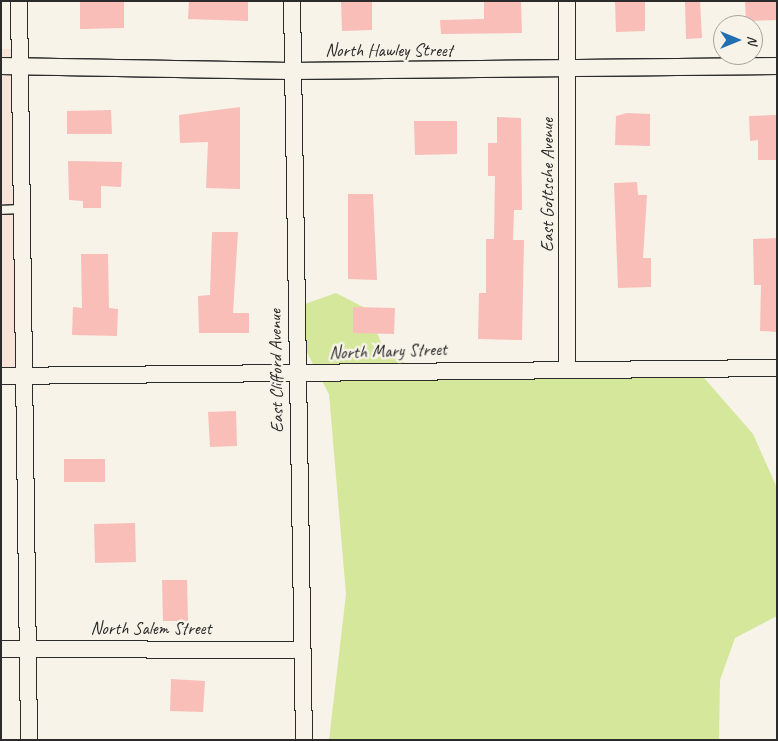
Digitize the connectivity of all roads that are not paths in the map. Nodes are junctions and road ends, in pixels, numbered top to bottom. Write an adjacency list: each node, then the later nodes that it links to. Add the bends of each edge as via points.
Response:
1 (19, 1): 5 (street)
2 (292, 1): 8 (street, East Clifford Avenue)
3 (567, 1): 7 (street, East Gottsche Avenue)
4 (1, 66): 5 (street, North Hawley Street)
5 (20, 66): 8 (street, North Hawley Street); 9 (street)
6 (777, 66): 7 (street, North Hawley Street)
7 (566, 68): 8 (street, North Hawley Street); 11 (street, East Gottsche Avenue)
8 (291, 71): 13 (street, East Clifford Avenue)
9 (22, 209): 10 (lane); 15 (street)
10 (1, 210)
11 (567, 368): 12 (street, North Mary Street); 13 (street, North Mary Street)
12 (777, 368)
13 (295, 374): 15 (street, North Mary Street); 18 (street, East Clifford Avenue)
14 (1, 376): 15 (street, North Mary Street)
15 (24, 376): 17 (street)
16 (1, 649): 17 (street, North Salem Street)
17 (28, 650): 18 (street, North Salem Street); 19 (street)
18 (301, 650): 20 (street, East Clifford Avenue)
19 (28, 740)
20 (304, 740)

